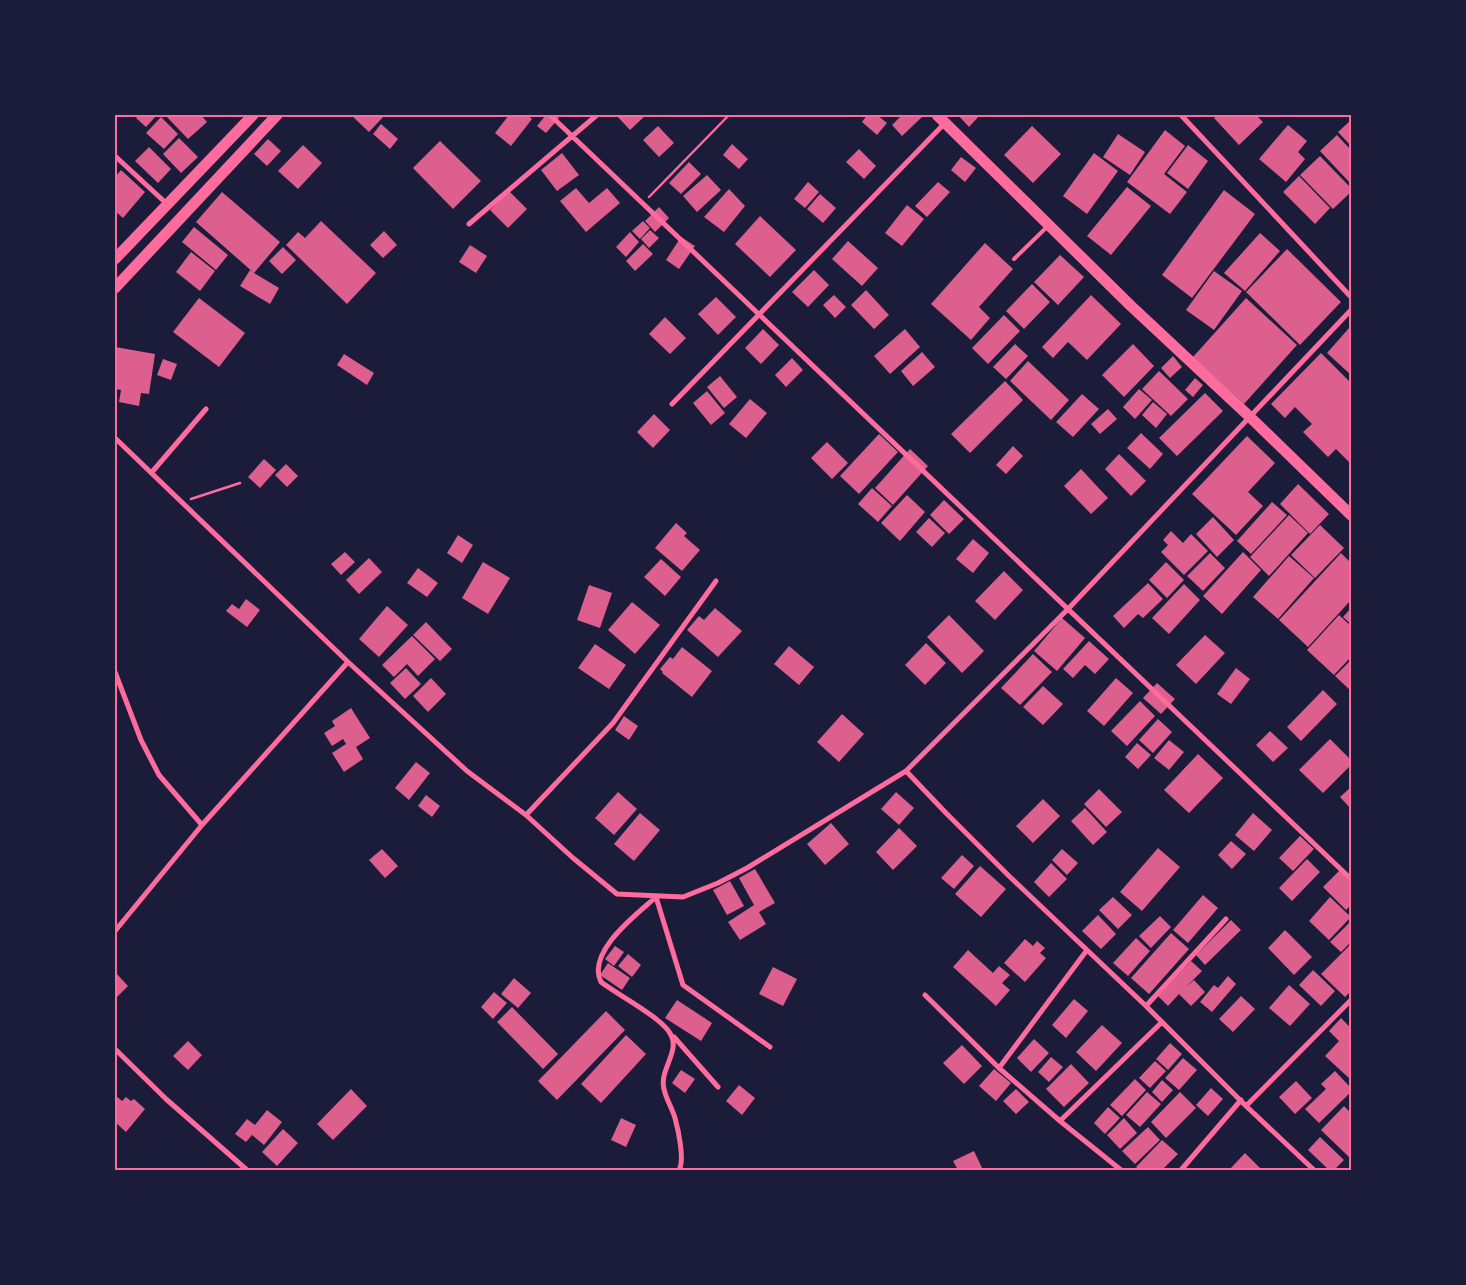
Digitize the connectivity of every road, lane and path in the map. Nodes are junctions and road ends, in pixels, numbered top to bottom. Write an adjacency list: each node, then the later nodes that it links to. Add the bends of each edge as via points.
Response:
1 (253, 115): 11 (highway)
2 (277, 115): 16 (highway)
3 (550, 115): 8 (street)
4 (597, 115): 8 (street)
5 (729, 115): 10 (path)
6 (1180, 115): 17 (street)
7 (941, 119): 13 (highway); 19 (street)
8 (572, 136): 10 (street); 12 (street)
9 (115, 156): 11 (street)
10 (643, 203): 19 (street)
11 (167, 205): 14 (highway)
12 (469, 224)
13 (1050, 225): 15 (lane); 22 (highway)
14 (115, 259)
15 (1014, 259)
16 (115, 288)
17 (1351, 297)
18 (1351, 310): 22 (street)
19 (759, 314): 20 (street); 29 (street)
20 (672, 404)
21 (206, 409): 24 (street)
22 (1251, 418): 27 (highway); 29 (street)
23 (115, 438): 24 (street)
24 (152, 472): 26 (street)
25 (240, 483): 26 (path)
26 (183, 502): 30 (street)
27 (1351, 515)
28 (716, 581): 33 (street, via 613,723)
29 (1068, 609): 32 (street); 35 (street)
30 (348, 662): 33 (street, via 467,770); 34 (street)
31 (115, 672): 34 (street, via 141,740 159,775)
32 (906, 771): 36 (street, via 748,868 683,897); 39 (street)
33 (526, 815): 36 (street, via 617,894)
34 (202, 825): 38 (street)
35 (1351, 878)
36 (656, 897): 44 (street, via 618,931 604,952 598,972 602,982 660,1022); 45 (street, via 683,985)
37 (1226, 919): 42 (street)
38 (115, 931)
39 (1087, 950): 42 (street); 47 (street)
40 (925, 995): 47 (street)
41 (1351, 1000): 50 (street)
42 (1146, 1006): 43 (street)
43 (1162, 1022): 49 (street); 51 (street)
44 (672, 1035): 48 (street); 53 (street, via 675,1044 663,1075 663,1086 675,1117)
45 (770, 1047)
46 (115, 1049): 52 (street)
47 (999, 1068): 51 (street)
48 (718, 1087)
49 (1241, 1100): 50 (street); 55 (street)
50 (1246, 1106): 56 (street)
51 (1060, 1121): 54 (street)
52 (247, 1170)
53 (679, 1170)
54 (1121, 1170)
55 (1181, 1170)
56 (1314, 1170)

